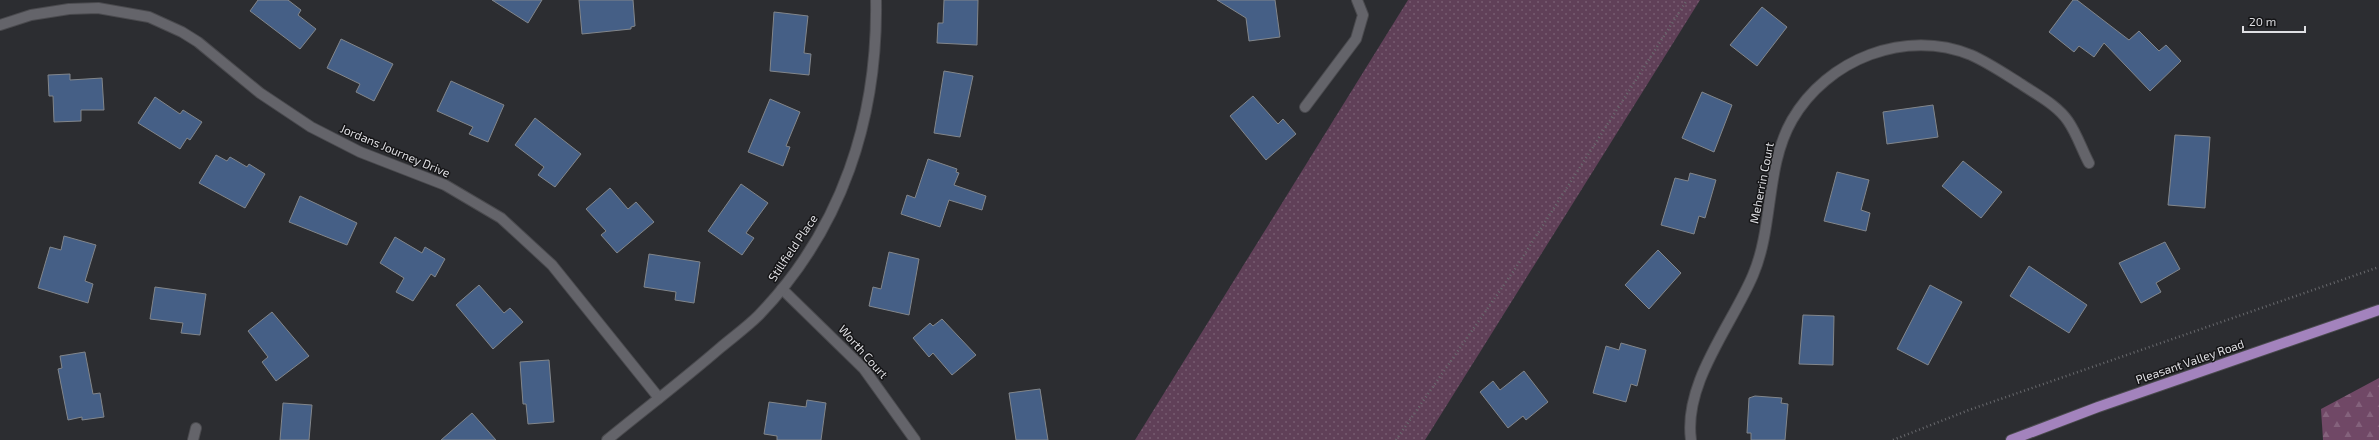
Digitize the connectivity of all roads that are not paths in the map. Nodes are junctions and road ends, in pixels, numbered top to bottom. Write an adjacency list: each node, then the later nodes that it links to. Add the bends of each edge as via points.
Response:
1 (876, 0): 6 (street, Stillfield Place, via 872,88 858,146 827,220)
2 (1357, 0): 4 (street, via 1363,15 1356,39)
3 (0, 25): 8 (street, Jordans Journey Drive, via 31,15 69,9 98,8 149,18 182,32 260,93 311,127 360,152 445,185 501,218 552,265)
4 (1305, 107)
5 (2089, 163): 13 (street, Meherrin Court, via 2068,121 2059,111 1995,68 1970,55 1945,48 1924,46 1893,48 1865,56 1830,76 1804,102 1785,136 1778,157 1764,240 1756,267 1698,385 1692,412)
6 (782, 289): 8 (street, Stillfield Place, via 758,316); 12 (street, Worth Court, via 864,369)
7 (2379, 310): 14 (main road, Pleasant Valley Road, via 2098,407)
8 (659, 398): 11 (street, Stillfield Place)
9 (196, 428): 10 (street)
10 (193, 440)
11 (607, 440)
12 (915, 440)
13 (1691, 440)
14 (2012, 440)

